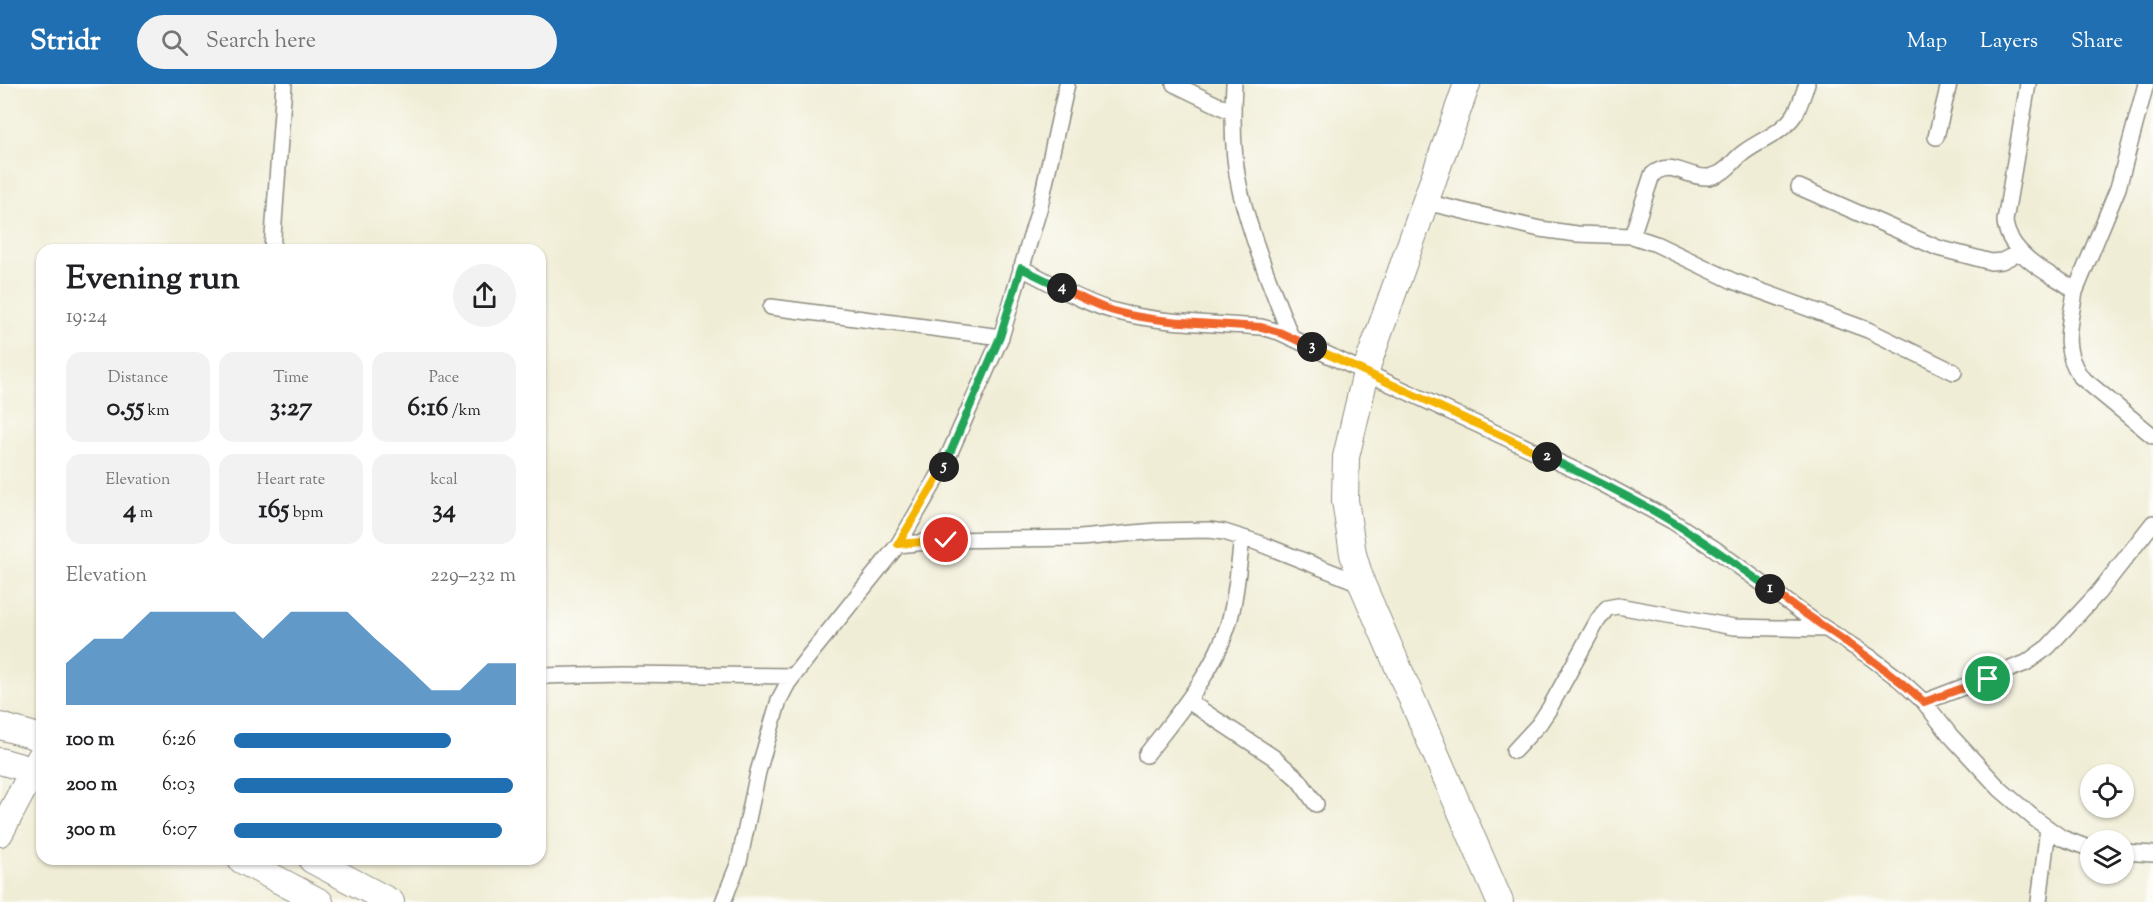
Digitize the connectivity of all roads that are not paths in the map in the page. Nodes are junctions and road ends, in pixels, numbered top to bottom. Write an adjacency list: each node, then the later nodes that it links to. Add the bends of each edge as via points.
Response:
1 (284, 84): 15 (street)
2 (1067, 84): 17 (street, via 1040,206)
3 (1174, 84): 10 (street)
4 (1234, 84): 10 (street)
5 (1467, 84): 13 (highway)
6 (1807, 84): 14 (street, via 1795,114 1786,124 1721,173 1700,177 1659,168 1652,175)
7 (1949, 84): 11 (street)
8 (2028, 84): 16 (street, via 2005,221 2006,233)
9 (2146, 84): 18 (street, via 2118,188)
10 (1232, 112): 21 (street, via 1240,189)
11 (1936, 137)
12 (1799, 188): 16 (street, via 1938,248 1991,262)
13 (1425, 202): 14 (street, via 1549,230); 22 (highway)
14 (1632, 236): 23 (street, via 1742,284 1868,330)
15 (272, 244)
16 (2020, 252): 18 (street, via 2068,283)
17 (1021, 268): 20 (street); 21 (street, via 1116,312 1144,318 1261,327)
18 (2075, 292): 24 (street, via 2067,342 2073,366 2081,377)
19 (771, 307): 20 (street)
20 (1000, 337): 27 (street, via 943,468)
21 (1291, 337): 22 (street)
22 (1366, 372): 28 (highway, via 1346,457 1345,500); 29 (street, via 1628,496 1715,549)
23 (1954, 372)
24 (2153, 436)
25 (2153, 523): 33 (street, via 2098,594 2048,647 2026,663)
26 (1242, 538): 27 (street, via 1224,532 1191,530); 28 (street); 32 (street, via 1226,632)
27 (898, 544): 31 (street)
28 (1362, 584): 52 (highway)
29 (1826, 629): 33 (street, via 1885,668); 36 (street, via 1734,627 1618,606 1607,608 1549,710)
30 (546, 676): 31 (street)
31 (793, 676): 51 (street, via 771,724 749,825)
32 (1188, 701): 37 (street); 41 (street, via 1273,757 1299,780)
33 (1924, 702): 42 (street, via 2000,789)
34 (0, 726): 35 (highway)
35 (36, 736)
36 (1514, 751)
37 (1146, 755)
38 (0, 761): 39 (highway)
39 (36, 766)
40 (36, 771): 43 (highway)
41 (1316, 804)
42 (2048, 828): 44 (street); 53 (street)
43 (0, 833)
44 (2080, 845)
45 (2134, 853): 46 (street)
46 (2153, 854)
47 (250, 865): 49 (highway)
48 (321, 865): 50 (highway)
49 (320, 902)
50 (391, 902)
51 (723, 902)
52 (1500, 902)
53 (2039, 902)

